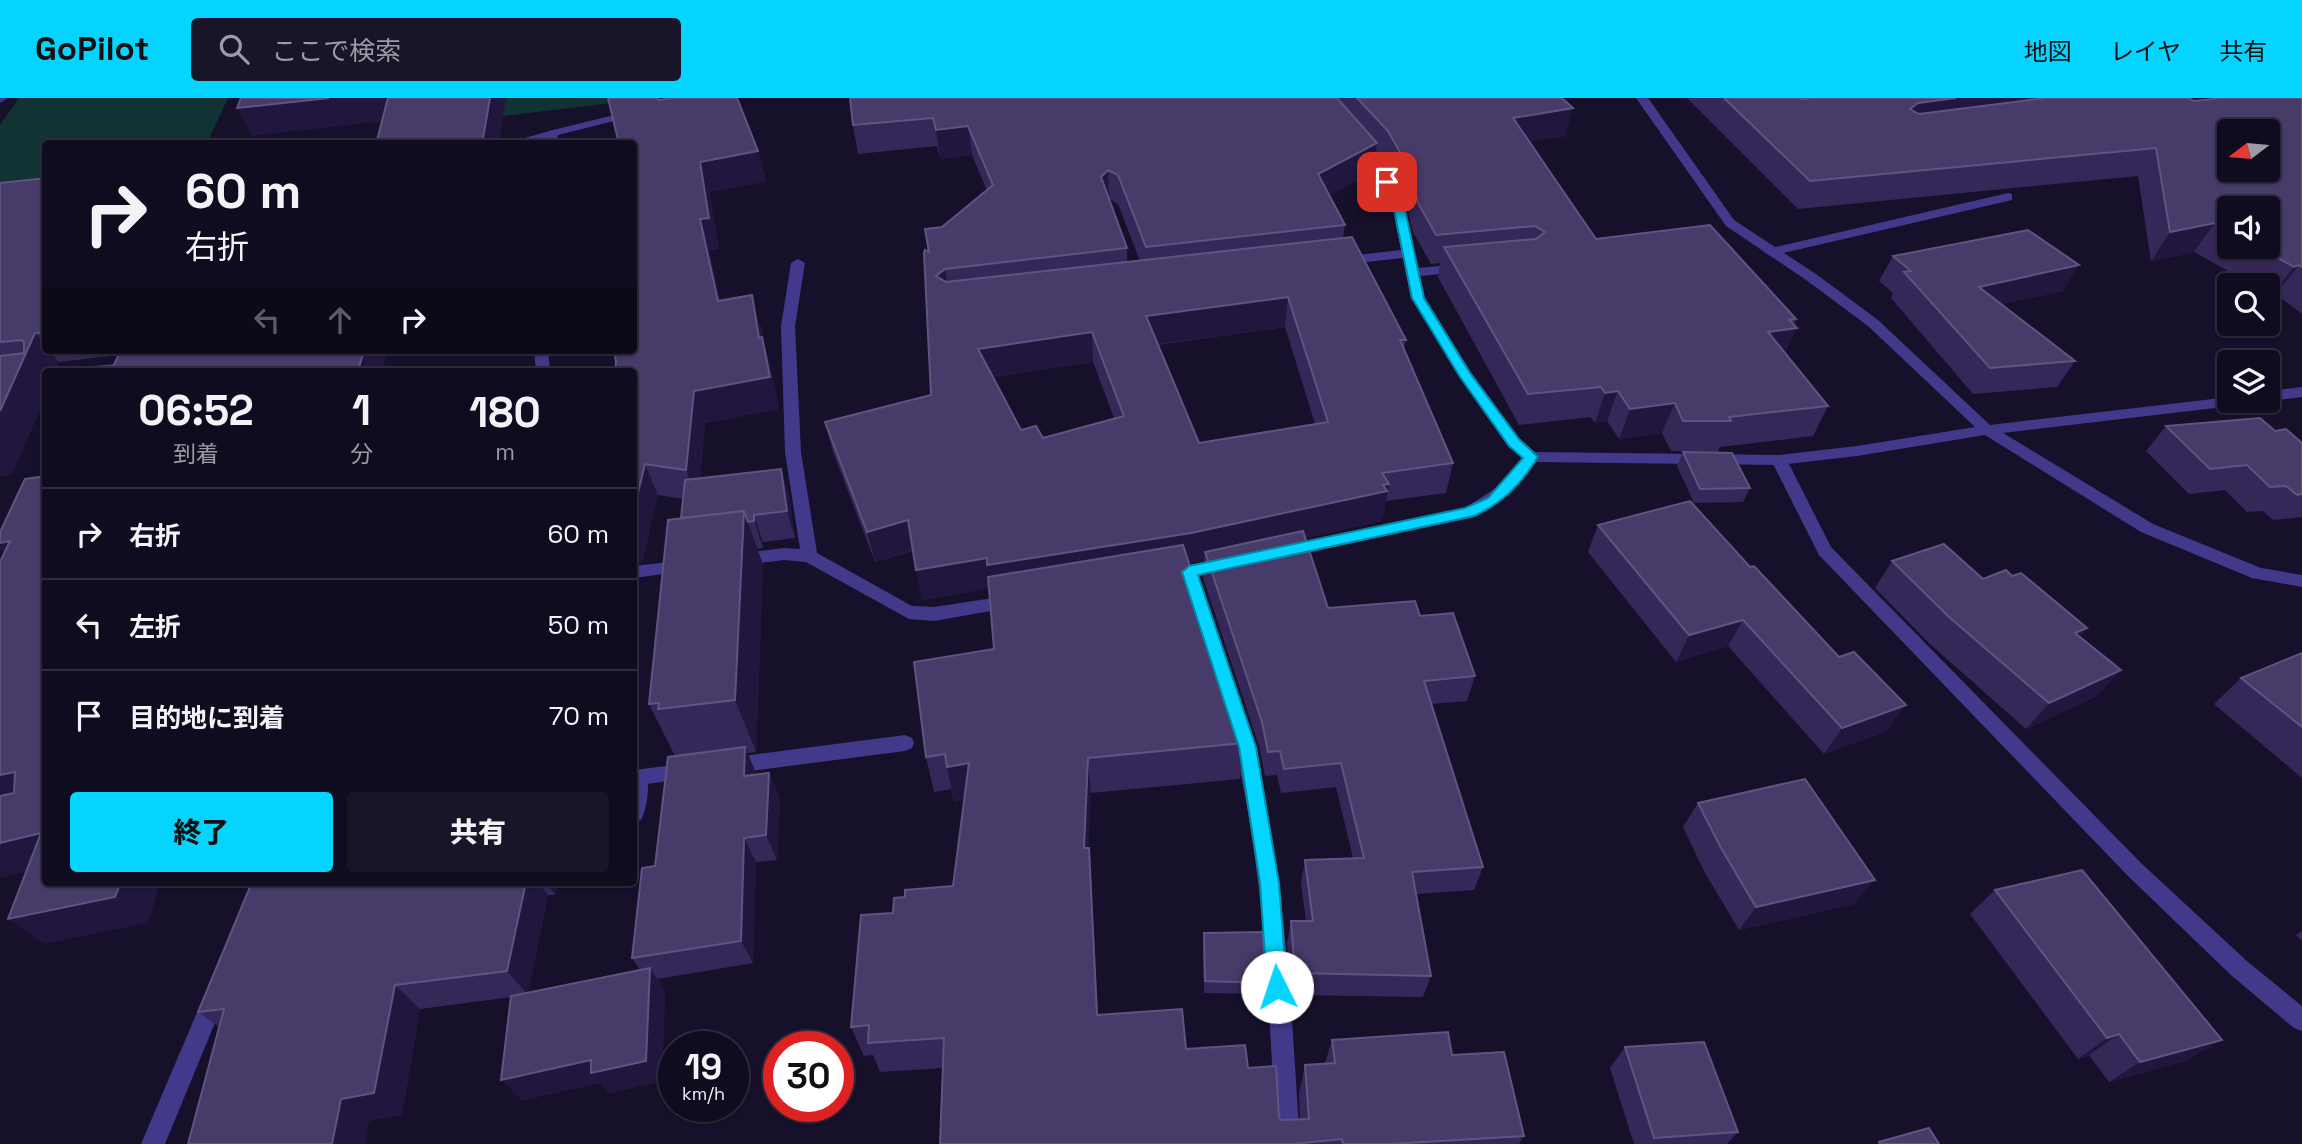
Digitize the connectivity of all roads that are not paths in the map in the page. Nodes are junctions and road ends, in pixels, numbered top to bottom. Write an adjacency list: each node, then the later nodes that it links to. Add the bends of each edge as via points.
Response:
1 (1642, 98): 6 (street, via 1730,223)
2 (652, 110): 4 (street)
3 (1352, 136): 7 (street, via 1377,164 1397,200)
4 (552, 138)
5 (2008, 197): 6 (street)
6 (1771, 251): 17 (street, via 1872,323)
7 (1409, 253): 9 (street); 11 (street)
8 (798, 263): 21 (street, via 788,340 793,452)
9 (1328, 263)
10 (1476, 267): 11 (street)
11 (1412, 273): 18 (street, via 1418,298 1465,374 1514,442)
12 (152, 363): 13 (street)
13 (131, 368)
14 (2302, 392): 15 (street)
15 (2280, 395)
16 (2217, 403): 17 (street)
17 (1987, 430): 19 (street); 26 (street, via 2147,528 2258,574)
18 (1531, 457): 19 (street); 20 (street, via 1493,501 1469,513)
19 (1779, 460): 33 (street, via 1825,551 2135,870 2239,969)
20 (1269, 555)
21 (810, 556): 23 (street, via 784,554); 28 (street, via 909,612 934,614)
22 (1243, 560): 24 (street)
23 (637, 572)
24 (1189, 572): 25 (street); 27 (street)
25 (1149, 578)
26 (2302, 581)
27 (1198, 597)
28 (1028, 598)
29 (1227, 684): 35 (street, via 1247,747 1270,883)
30 (905, 743): 31 (street)
31 (637, 778)
32 (223, 978): 34 (street)
33 (2302, 1020)
34 (153, 1144)
35 (1288, 1144)

